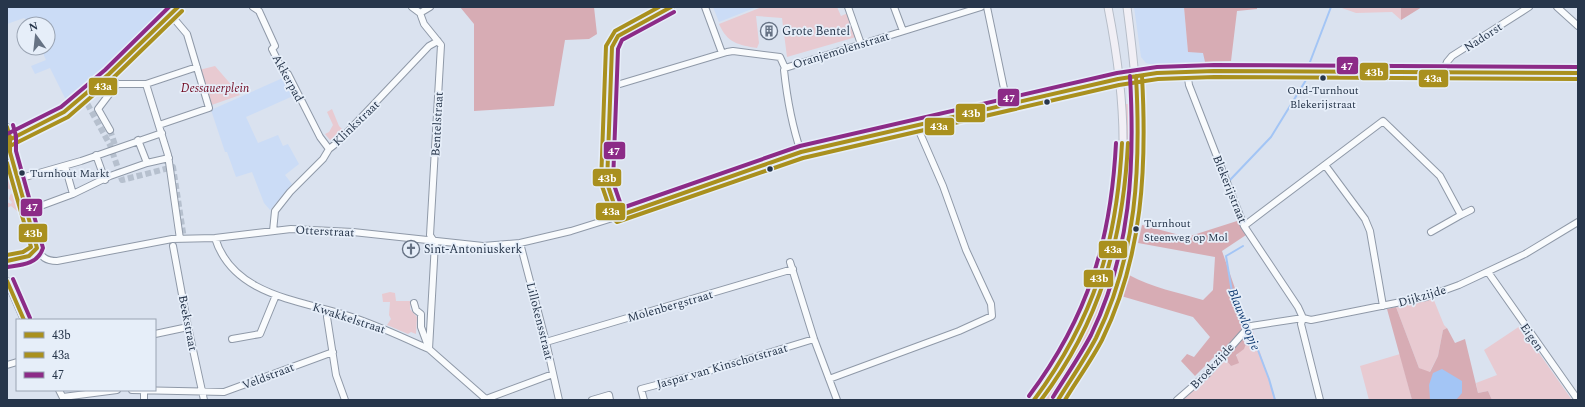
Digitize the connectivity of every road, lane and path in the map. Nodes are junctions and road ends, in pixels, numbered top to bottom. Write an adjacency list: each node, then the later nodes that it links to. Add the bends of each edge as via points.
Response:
1 (178, 7): 16 (street)
2 (254, 7): 41 (street, Akkerpad, via 259,11 275,46 272,48 283,71 288,74 320,137)
3 (412, 7): 15 (street)
4 (430, 7): 15 (street)
5 (671, 7): 32 (street, via 618,36 611,52)
6 (704, 7): 21 (street)
7 (848, 7): 20 (street)
8 (894, 7): 18 (street)
9 (981, 7): 18 (street, Oranjemolenstraat)
10 (987, 7): 33 (street)
11 (1108, 7): 29 (main road)
12 (1127, 7): 28 (main road)
13 (1529, 7): 25 (street, Nadorst, via 1452,56 1446,62)
14 (1557, 7): 17 (street)
15 (420, 13): 19 (street, via 424,24)
16 (170, 14): 22 (street, via 187,34); 27 (street)
17 (1578, 26)
18 (903, 31): 20 (street, Oranjemolenstraat)
19 (438, 41): 41 (street, Klinkstraat, via 429,46); 61 (street, Bentelstraat, via 441,45 430,235)
20 (861, 44): 23 (street, Oranjemolenstraat)
21 (722, 53): 23 (street, via 733,50 780,57); 32 (street)
22 (197, 66): 31 (street); 36 (street, via 209,108 169,121)
23 (785, 68): 42 (street, Oranjemolenstraat, via 788,96)
24 (1187, 72): 25 (main road); 28 (main road); 56 (street, Blekerijstraat, via 1189,85)
25 (1443, 72): 26 (main road)
26 (1578, 73)
27 (108, 74): 30 (street); 38 (street, via 64,112)
28 (1136, 76): 29 (main road); 100 (main road, via 1139,166 1132,230 1122,270 1096,338)
29 (1118, 79): 33 (street, Otterstraat); 99 (main road, via 1122,169 1116,214 1103,267 1079,327 1062,360)
30 (117, 84): 31 (street); 37 (street, via 98,109)
31 (146, 84): 36 (street)
32 (610, 87): 54 (street, via 607,183)
33 (1007, 103): 34 (street, Otterstraat)
34 (916, 124): 42 (street, Otterstraat); 85 (street, via 943,186 966,250 991,304 992,316 960,331)
35 (7, 127): 38 (street)
36 (160, 129): 39 (street); 44 (street)
37 (110, 130)
38 (10, 140): 40 (street)
39 (138, 140): 43 (street); 45 (street)
40 (8, 149): 48 (street)
41 (329, 149): 57 (street, Klinkstraat, via 324,159 290,192 276,211)
42 (801, 152): 54 (street, Otterstraat)
43 (96, 155): 47 (street); 49 (street)
44 (169, 158): 45 (street); 60 (street)
45 (144, 164): 49 (street)
46 (1325, 166): 53 (street, via 1383,121 1442,174); 56 (street); 72 (street, via 1367,225)
47 (66, 169): 48 (street); 50 (street)
48 (18, 179): 52 (street)
49 (105, 180): 50 (street)
50 (73, 194): 52 (street)
51 (1471, 210): 53 (street)
52 (27, 211): 64 (street)
53 (1461, 215): 58 (street)
54 (618, 216): 62 (street, Otterstraat)
55 (1578, 222): 68 (street, Dijkzijde, via 1526,254)
56 (1244, 226): 74 (street, Blekerijstraat)
57 (273, 231): 59 (street, Otterstraat); 61 (street, Otterstraat, via 313,230)
58 (1431, 232)
59 (215, 238): 60 (street, Otterstraat); 70 (street, Kwakkelstraat, via 232,268 250,283)
60 (180, 239): 64 (street, Otterstraat, via 112,249 56,261 44,258)
61 (433, 240): 62 (street, Otterstraat, via 483,246); 82 (street, Bentelstraat, via 435,243)
62 (520, 243): 81 (street, Lillokensstraat)
63 (173, 246): 76 (street, Beekstraat)
64 (37, 248): 65 (street, via 30,256)
65 (7, 261)
66 (790, 262): 67 (street)
67 (793, 269): 80 (street); 81 (street, Molenbergstraat)
68 (1488, 272): 72 (street, Dijkzijde, via 1426,297); 103 (street, Eigen)
69 (7, 281): 75 (street)
70 (276, 295): 79 (street, via 260,334); 82 (street, Kwakkelstraat, via 359,319)
71 (414, 303): 82 (street, via 416,310 421,314 421,328)
72 (1383, 306): 74 (street, Dijkzijde, via 1311,320)
73 (327, 317): 83 (street)
74 (1303, 318): 77 (street, Dijkzijde); 102 (street, via 1301,324)
75 (24, 319)
76 (188, 327): 78 (street); 88 (street, Beekstraat)
77 (1249, 328): 101 (street, Broekzijde, via 1207,374)
78 (156, 334)
79 (232, 339)
80 (814, 339): 85 (street); 97 (street, Jaspar van Kinschotstraat, via 641,389)
81 (546, 342): 84 (street, Lillokensstraat)
82 (429, 350): 90 (street, Kwakkelstraat)
83 (333, 352): 88 (street, Veldstraat, via 224,392); 93 (street, via 336,375)
84 (553, 374): 90 (street); 94 (street, Lillokensstraat)
85 (829, 379): 98 (street)
86 (111, 391): 89 (street)
87 (144, 391): 88 (street, Veldstraat); 91 (street)
88 (202, 392): 92 (street, Beekstraat)
89 (63, 399)
90 (486, 399)
91 (144, 400)
92 (204, 400)
93 (345, 400)
94 (559, 400)
95 (592, 400): 96 (street, via 609,395)
96 (610, 400)
97 (644, 400)
98 (837, 400)
99 (1034, 400)
100 (1058, 400)
101 (1177, 400)
102 (1320, 400)
103 (1578, 400)

